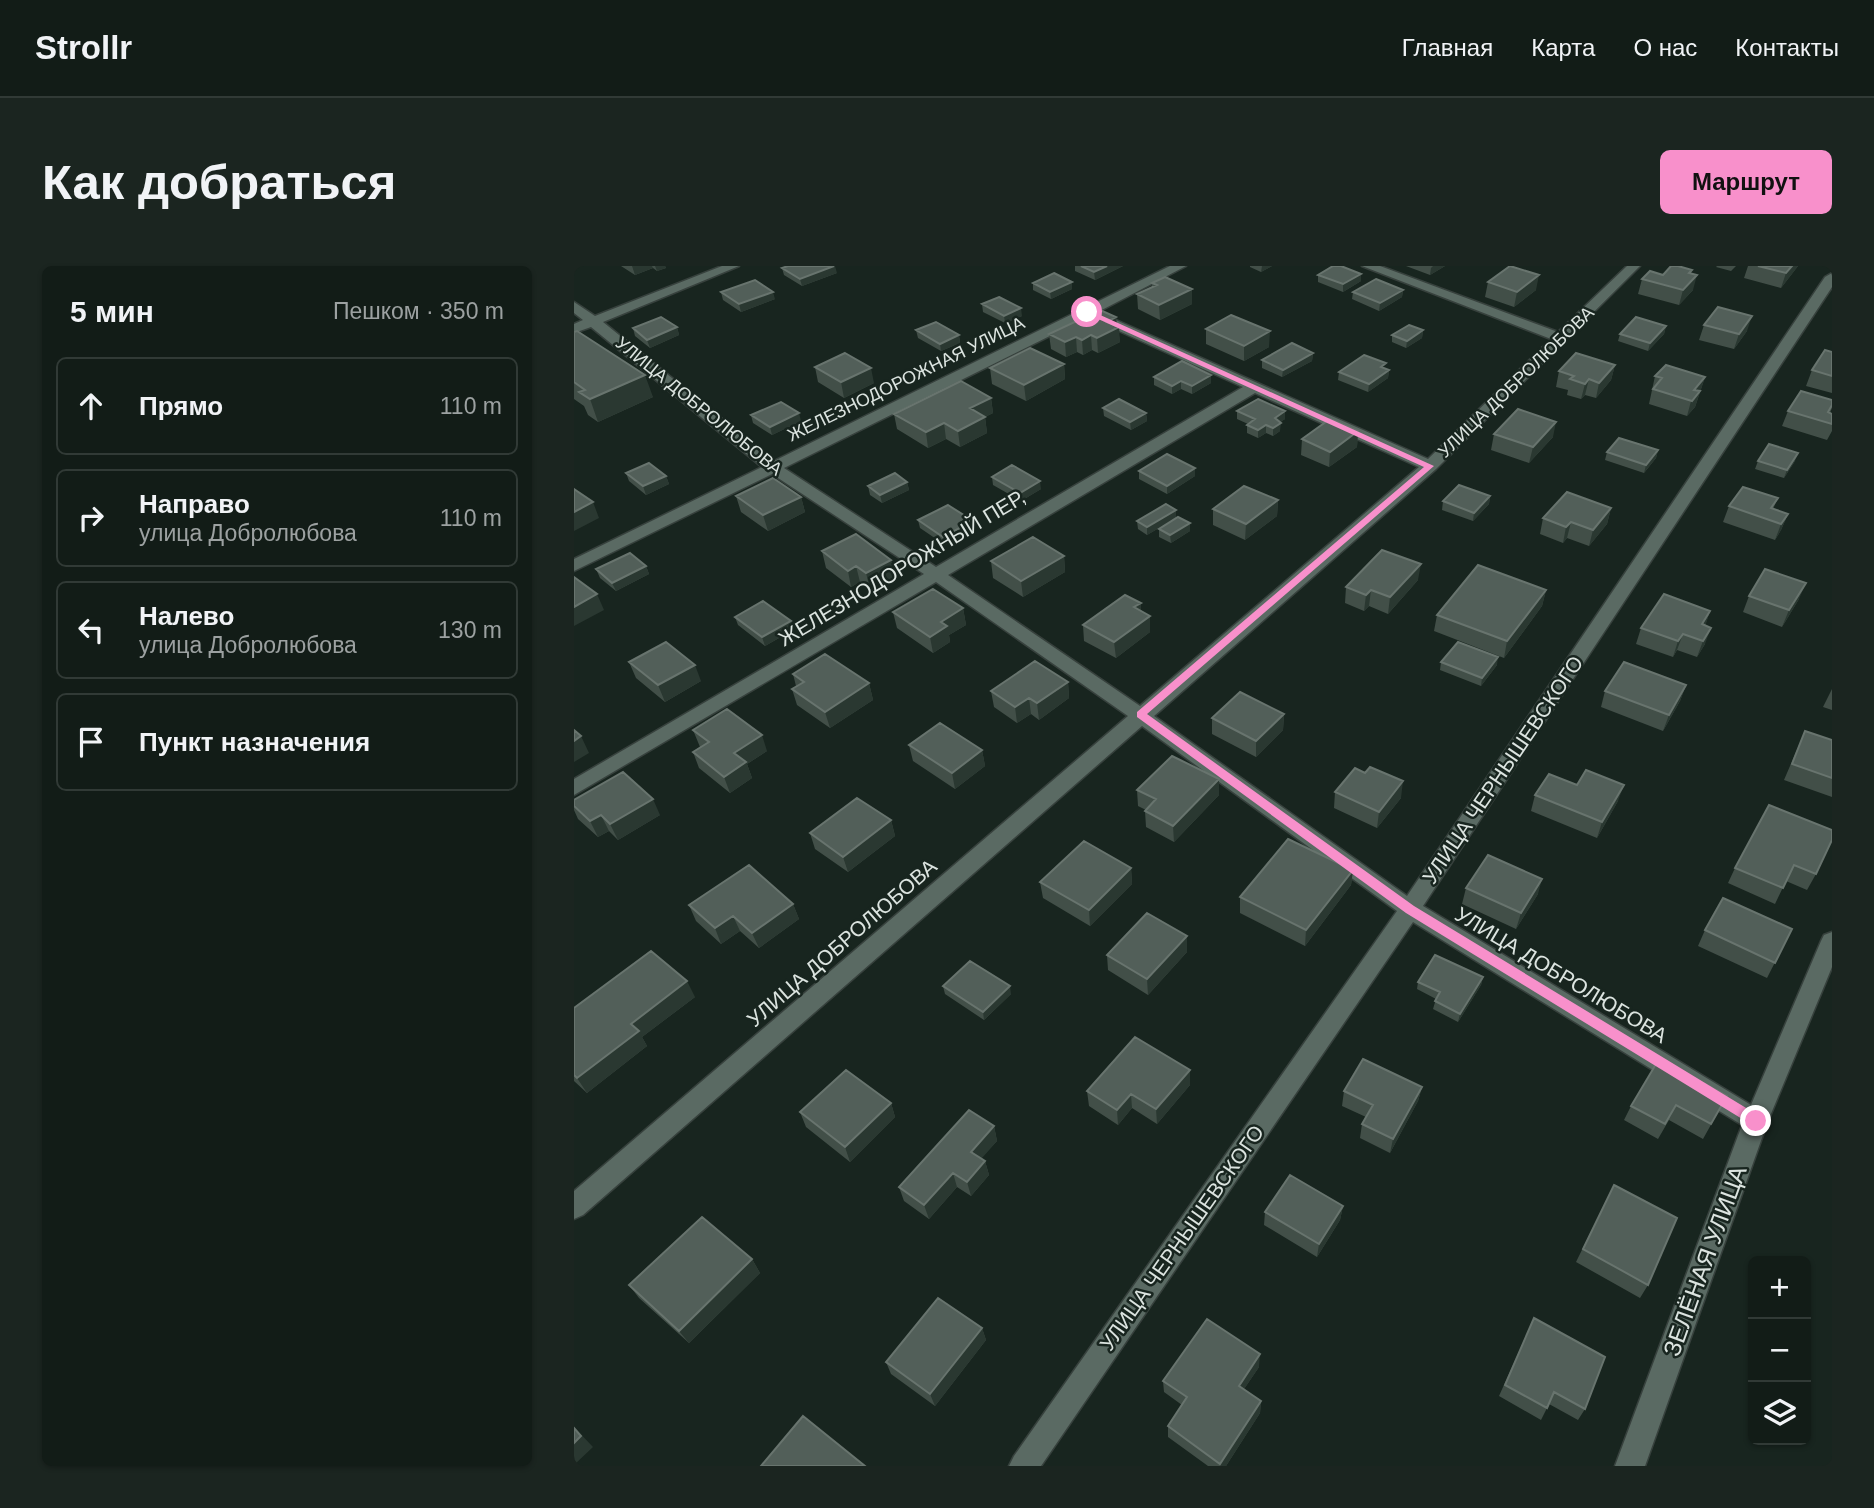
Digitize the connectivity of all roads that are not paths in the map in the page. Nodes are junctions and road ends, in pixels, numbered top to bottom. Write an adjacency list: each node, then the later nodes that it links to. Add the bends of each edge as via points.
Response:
1 (733, 266): 8 (street)
2 (1180, 266): 7 (street, ЖЕЛЕЗНОДОРОЖНАЯ УЛИЦА)
3 (1368, 266): 10 (street)
4 (1634, 266): 10 (street, УЛИЦА ДОБРОЛЮБОВА)
5 (1832, 277): 18 (street, УЛИЦА ЧЕРНЫШЕВСКОГО)
6 (574, 306): 8 (street, УЛИЦА ДОБРОЛЮБОВА)
7 (1087, 312): 11 (street); 12 (street, ЖЕЛЕЗНОДОРОЖНАЯ УЛИЦА)
8 (592, 321): 9 (street); 12 (street, УЛИЦА ДОБРОЛЮБОВА)
9 (574, 329)
10 (1561, 338): 13 (street, УЛИЦА ДОБРОЛЮБОВА)
11 (1252, 388): 13 (street); 15 (street, ЖЕЛЕЗНОДОРОЖНЫЙ ПЕР,)
12 (771, 466): 14 (street, ЖЕЛЕЗНОДОРОЖНАЯ УЛИЦА); 15 (street, УЛИЦА ДОБРОЛЮБОВА)
13 (1430, 466): 16 (street, УЛИЦА ДОБРОЛЮБОВА)
14 (574, 566)
15 (936, 574): 16 (street, УЛИЦА ДОБРОЛЮБОВА); 17 (street, ЖЕЛЕЗНОДОРОЖНЫЙ ПЕР,)
16 (1140, 715): 18 (street, УЛИЦА ДОБРОЛЮБОВА); 21 (street, УЛИЦА ДОБРОЛЮБОВА)
17 (574, 788)
18 (1410, 909): 20 (street, УЛИЦА ДОБРОЛЮБОВА); 22 (street, УЛИЦА ЧЕРНЫШЕВСКОГО)
19 (1832, 940): 20 (street, ЗЕЛЁНАЯ УЛИЦА)
20 (1756, 1121): 23 (street, ЗЕЛЁНАЯ УЛИЦА)
21 (574, 1207)
22 (1024, 1466)
23 (1630, 1466)

